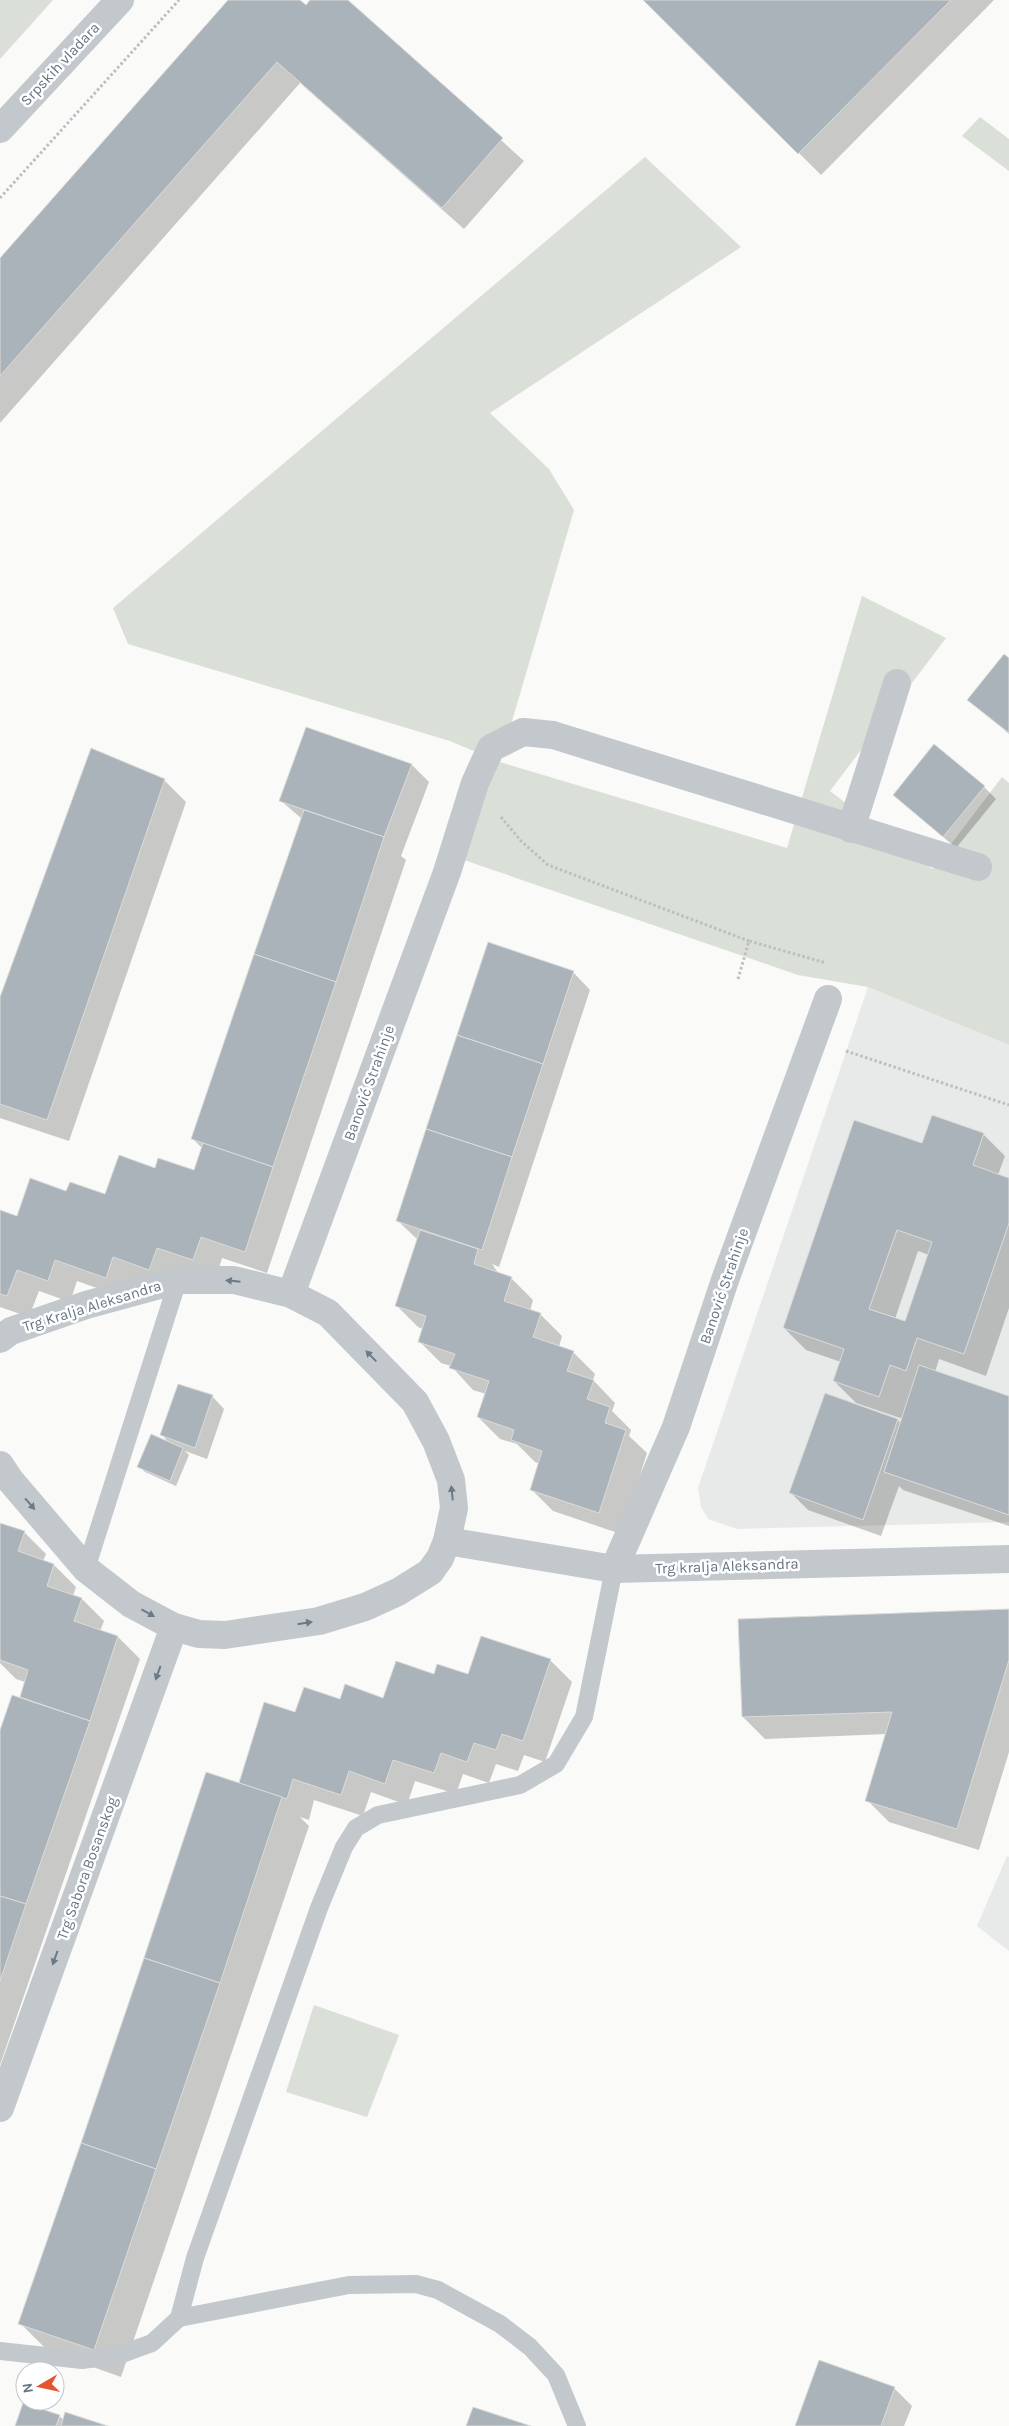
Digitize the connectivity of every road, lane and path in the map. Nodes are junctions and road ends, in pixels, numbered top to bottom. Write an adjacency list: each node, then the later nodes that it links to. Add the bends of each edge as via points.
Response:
1 (120, 0): 3 (street, Srpskih vladara)
2 (179, 0): 4 (path)
3 (0, 129)
4 (0, 198)
5 (896, 683): 7 (street)
6 (475, 783): 7 (street, Banović Strahinje, via 491,748 523,732 553,735); 9 (path, via 521,841 548,865); 15 (street, Banović Strahinje, via 447,872)
7 (851, 829): 8 (street, Banović Strahinje)
8 (978, 867)
9 (749, 941): 10 (path); 11 (path, via 837,966)
10 (738, 978)
11 (828, 999): 12 (street, Banović Strahinje)
12 (813, 1041): 13 (path); 21 (street, Banović Strahinje, via 676,1427)
13 (1009, 1106)
14 (178, 1280): 15 (street, Trg Kralja Aleksandra, one-way to 14, via 234,1280); 16 (street, Trg Kralja Aleksandra, via 86,1305 11,1331); 20 (lane)
15 (291, 1294): 18 (street, Trg Kralja Aleksandra, one-way to 15, via 454,1508 451,1480 436,1440 415,1402 328,1313)
16 (0, 1339)
17 (0, 1465): 20 (street, one-way to 20)
18 (447, 1541): 21 (street, Trg kralja Aleksandra); 22 (street, one-way to 18, via 199,1634 225,1634 319,1621 365,1608 430,1572)
19 (1009, 1559): 21 (street, Trg kralja Aleksandra)
20 (86, 1569): 22 (street, one-way to 22, via 131,1604)
21 (614, 1570): 24 (lane, via 584,1717 556,1764 520,1785 378,1815 356,1828 344,1847 319,1908 195,2258)
22 (174, 1627): 23 (street, Trg Sabora Bosanskog, one-way to 23)
23 (0, 2108)
24 (179, 2318): 25 (lane, via 152,2342 119,2355 82,2360); 26 (lane, via 349,2285 416,2284 438,2290 500,2324 530,2346 556,2376)
25 (0, 2352)
26 (577, 2426)

